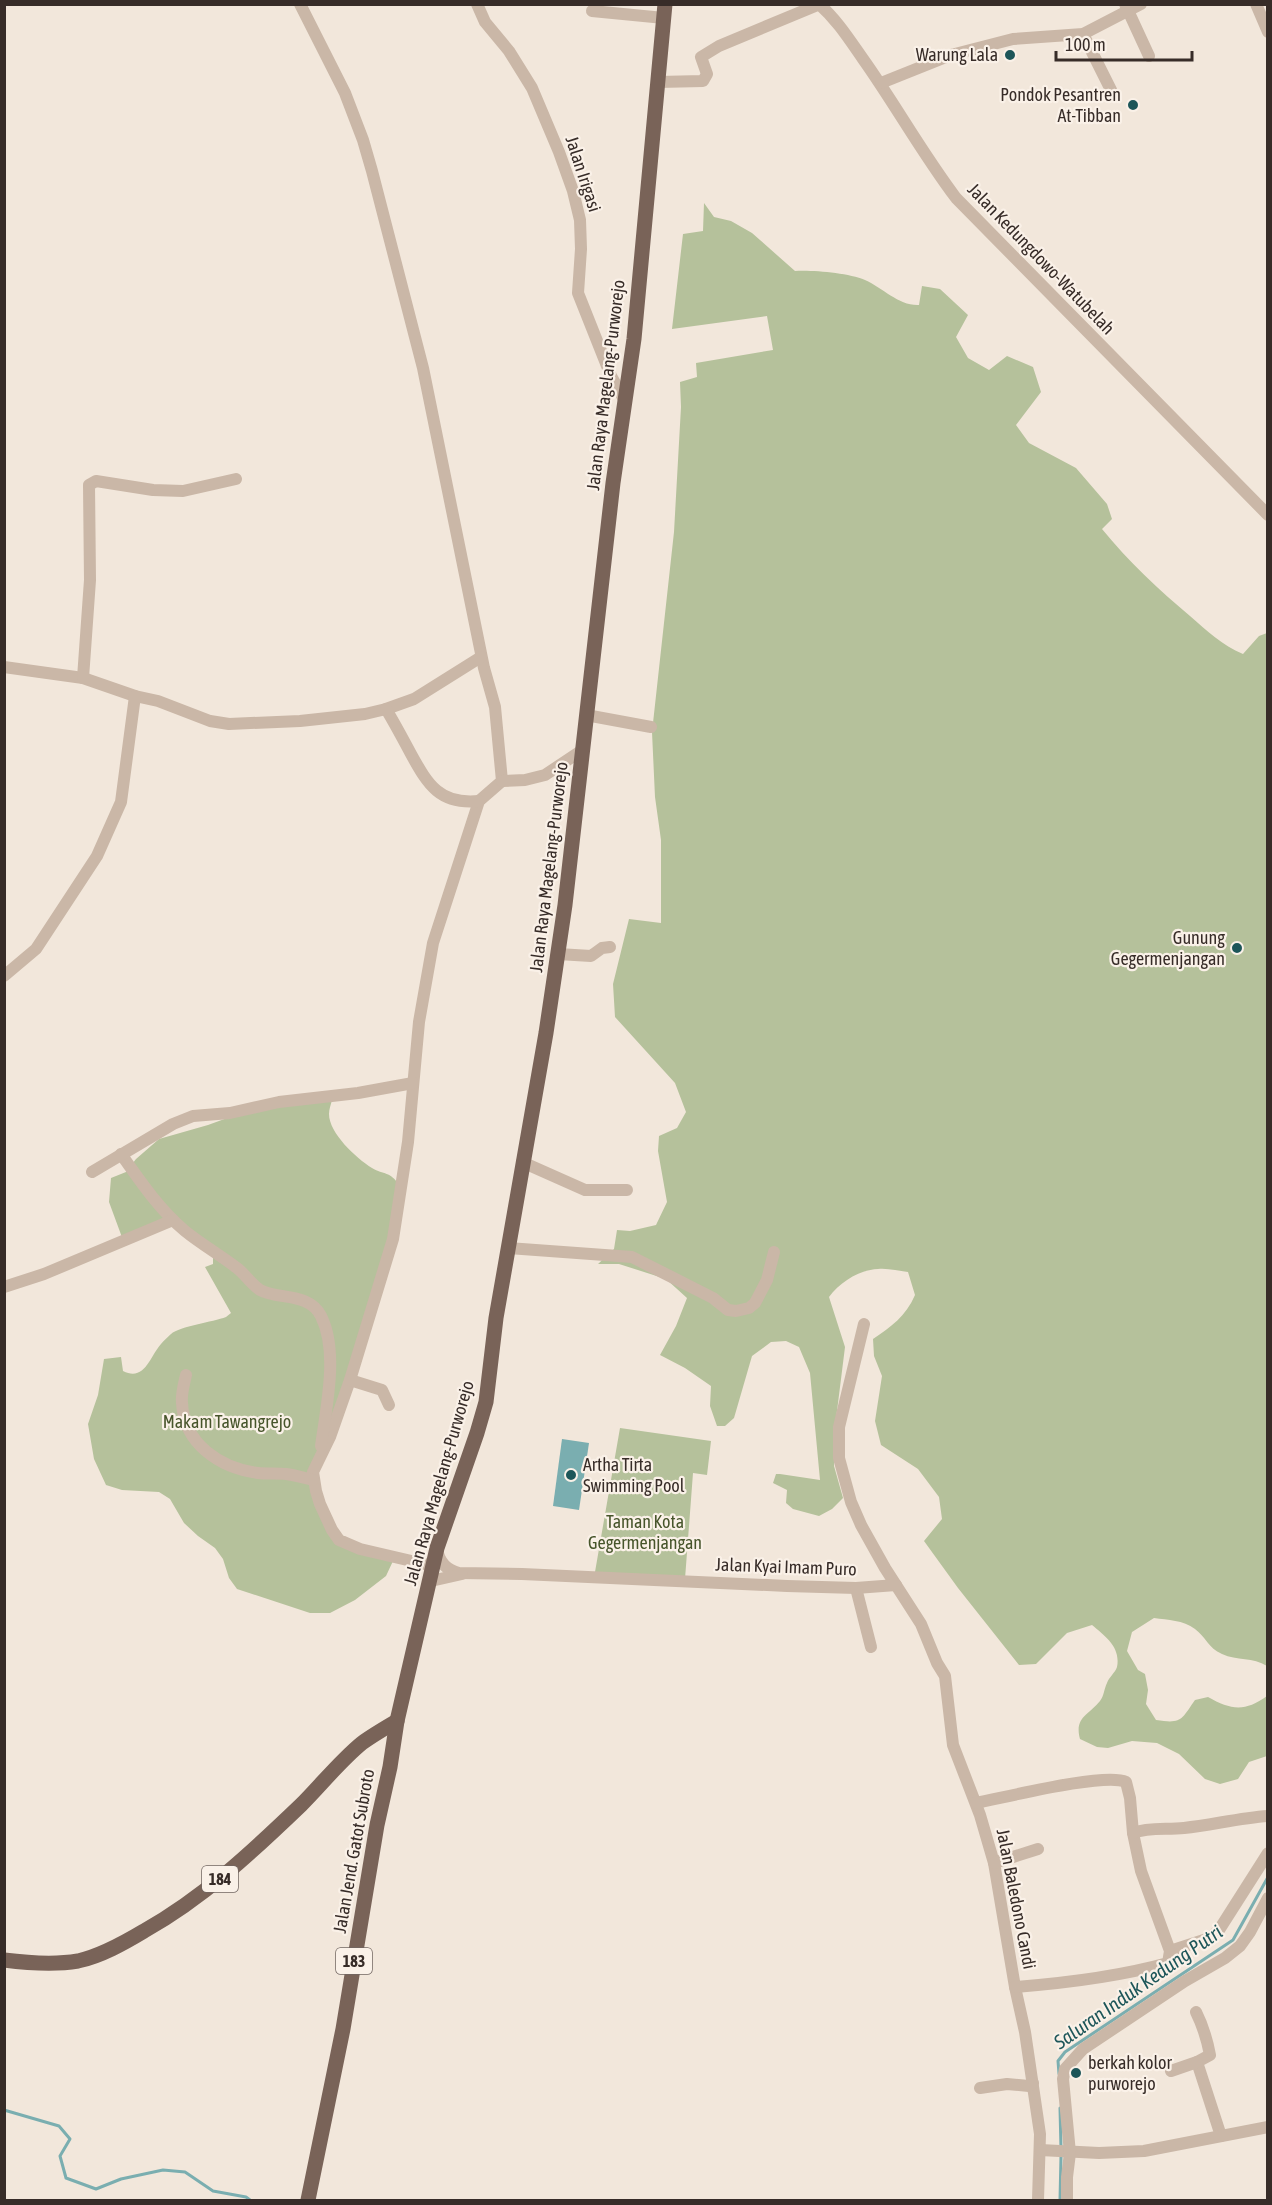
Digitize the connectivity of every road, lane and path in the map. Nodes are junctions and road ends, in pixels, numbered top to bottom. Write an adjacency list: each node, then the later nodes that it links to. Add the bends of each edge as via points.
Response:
1 (300, 4): 18 (street, via 345,93 372,171 423,369)
2 (477, 4): 15 (street, Jalan Irigasi, via 485,22 532,88 563,162 580,220 578,293)
3 (1141, 4): 6 (street)
4 (1256, 4): 9 (street)
5 (819, 5): 12 (street, via 701,57 707,74 704,81); 13 (street, Jalan Kedungdowo-Watubelah, via 833,17)
6 (1127, 7): 10 (street); 11 (street)
7 (592, 11): 8 (street)
8 (664, 11): 12 (main road, Jalan Raya Magelang-Purworejo)
9 (1268, 32)
10 (1083, 34): 13 (street, via 1013,39 951,55); 14 (street)
11 (1149, 56)
12 (658, 82): 15 (main road, Jalan Raya Magelang-Purworejo)
13 (881, 83): 17 (street, Jalan Kedungdowo-Watubelah, via 956,198)
14 (1113, 94)
15 (625, 401): 23 (main road, Jalan Raya Magelang-Purworejo)
16 (236, 479): 20 (street, via 183,491 96,481 89,486 90,580)
17 (1268, 515)
18 (481, 657): 22 (street, via 414,699); 26 (street, via 495,707)
19 (4, 667): 20 (street)
20 (84, 678): 21 (street)
21 (135, 696): 22 (street, via 229,724 300,721); 30 (street, via 121,802 97,856 36,949)
22 (386, 709): 27 (street, via 431,786 446,797)
23 (586, 715): 24 (street); 25 (main road, Jalan Raya Magelang-Purworejo)
24 (651, 727)
25 (584, 749): 26 (street, via 545,775); 29 (main road, Jalan Raya Magelang-Purworejo)
26 (502, 781): 27 (street)
27 (478, 801): 31 (street, via 429,960)
28 (610, 947): 29 (street, via 591,956)
29 (558, 954): 33 (main road, Jalan Raya Magelang-Purworejo)
30 (4, 976)
31 (414, 1083): 32 (street, via 193,1116); 42 (street, via 397,1223)
32 (121, 1154): 34 (street); 36 (street)
33 (522, 1162): 35 (street, via 585,1190); 37 (main road, Jalan Raya Magelang-Purworejo)
34 (92, 1172)
35 (627, 1190)
36 (173, 1220): 39 (street); 44 (street, via 260,1289 298,1299 321,1316 330,1349 330,1367)
37 (508, 1248): 38 (street, via 632,1257 736,1311 755,1303 767,1280); 46 (main road, Jalan Raya Magelang-Purworejo, via 486,1402)
38 (774, 1252)
39 (4, 1287)
40 (864, 1324): 49 (street, Jalan Baledono Candi, via 839,1427 839,1458 851,1502)
41 (186, 1375): 45 (street, via 182,1393 184,1413 192,1437 207,1453 256,1473)
42 (350, 1380): 43 (street, via 382,1390); 44 (street)
43 (389, 1405)
44 (320, 1454): 45 (street, via 313,1468)
45 (313, 1480): 47 (street, via 320,1504 339,1540)
46 (437, 1548): 47 (main road, Jalan Raya Magelang-Purworejo); 48 (street, Jalan Kyai Imam Puro, via 445,1566)
47 (432, 1573): 48 (street); 52 (main road, Jalan Raya Magelang-Purworejo)
48 (467, 1573): 50 (street, Jalan Kyai Imam Puro)
49 (896, 1585): 50 (street, Jalan Kyai Imam Puro); 53 (street, Jalan Baledono Candi, via 921,1624 945,1676 953,1745)
50 (856, 1588): 51 (street)
51 (871, 1647)
52 (397, 1721): 61 (main road, 184, via 349,1755 302,1804 200,1896 157,1924 104,1952 77,1961); 72 (main road, Jalan Jend. Gatot Subroto / 183)
53 (976, 1803): 55 (street, via 1085,1782 1122,1780 1128,1785); 58 (street, Jalan Baledono Candi)
54 (1268, 1816): 55 (street)
55 (1133, 1833): 60 (street, via 1141,1871)
56 (1038, 1849): 58 (street)
57 (1268, 1853): 60 (street, via 1220,1930 1210,1938)
58 (994, 1863): 62 (street, Jalan Baledono Candi)
59 (1268, 1898): 71 (street, via 1250,1932 1226,1958 1134,2014 1069,2063 1064,2079)
60 (1170, 1951): 62 (street, via 1168,1963 1125,1975)
61 (4, 1960)
62 (1015, 1987): 66 (street, Jalan Baledono Candi)
63 (1196, 2012): 64 (street, via 1206,2032 1210,2055)
64 (1197, 2062): 65 (street); 69 (street)
65 (1171, 2072)
66 (1034, 2083): 67 (street); 70 (street, Jalan Baledono Candi)
67 (980, 2088)
68 (1268, 2127): 69 (street)
69 (1221, 2136): 71 (street, via 1144,2151)
70 (1046, 2151): 71 (street); 73 (street, Jalan Baledono Candi)
71 (1068, 2152): 74 (street)
72 (309, 2200)
73 (1038, 2200)
74 (1067, 2200)

